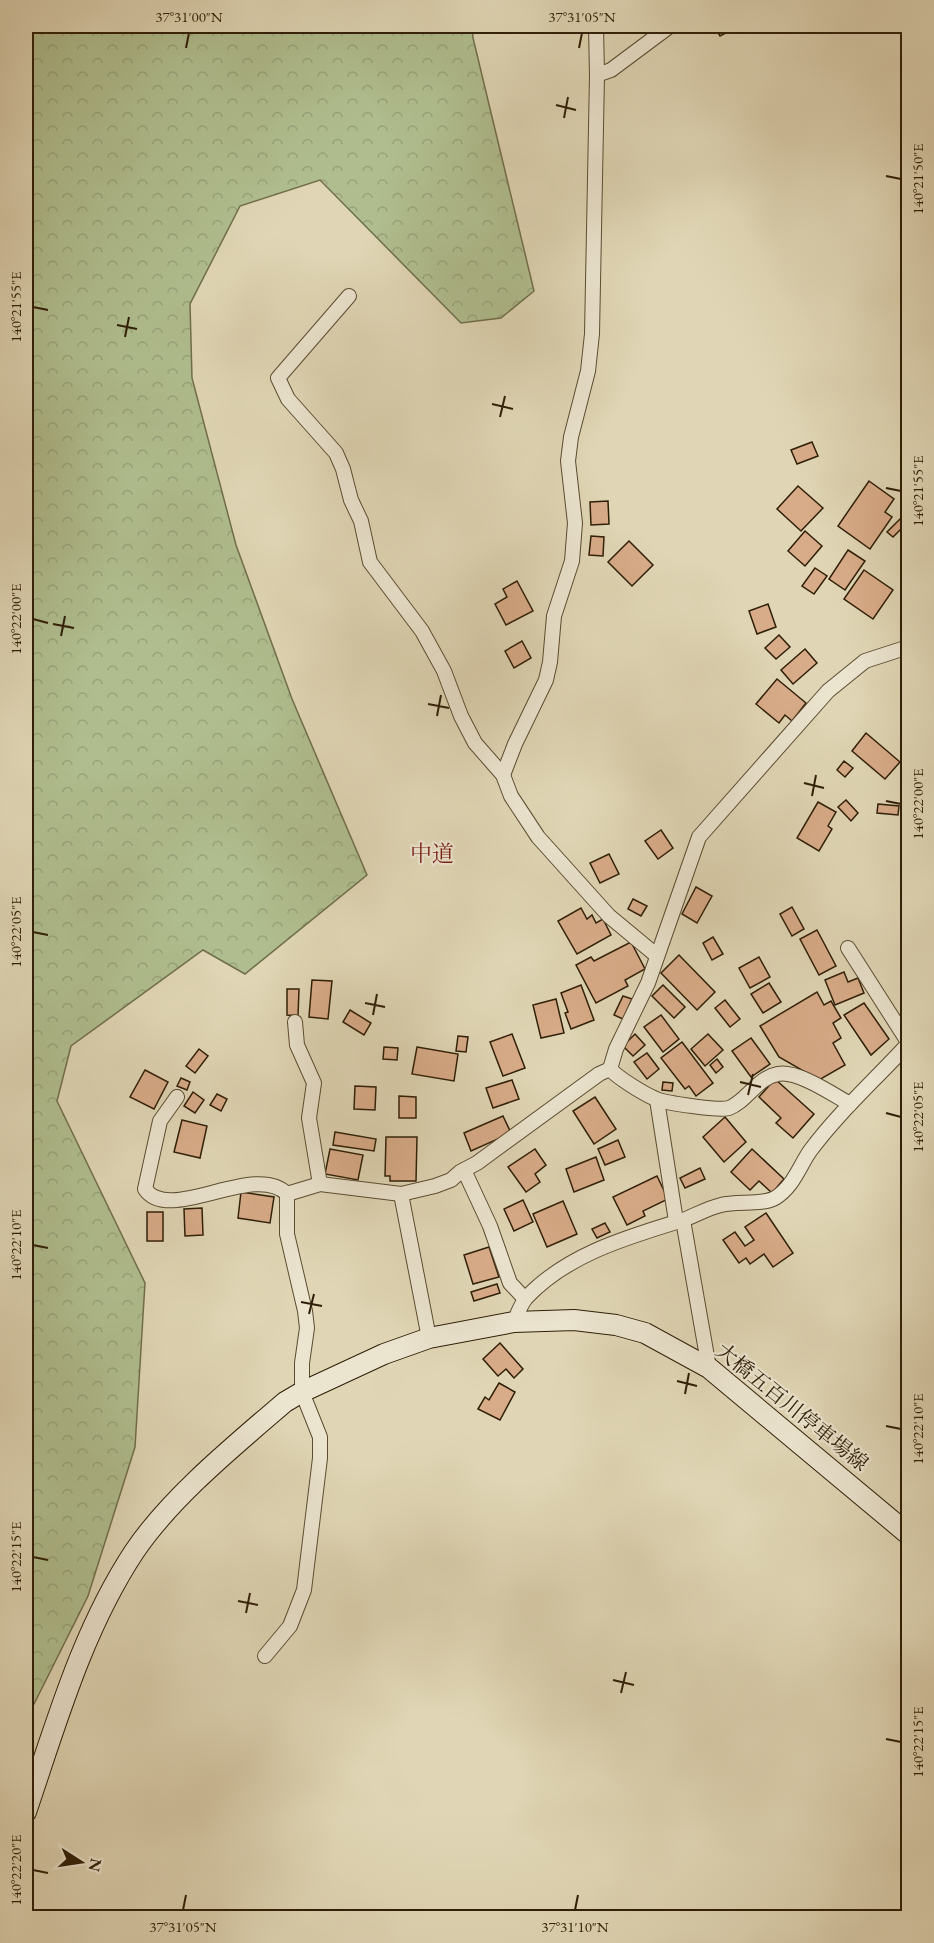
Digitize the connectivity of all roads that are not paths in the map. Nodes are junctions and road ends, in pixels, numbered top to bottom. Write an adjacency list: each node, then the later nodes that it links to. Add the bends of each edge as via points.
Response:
1 (596, 26): 3 (street)
2 (670, 26): 3 (street, via 610,70)
3 (597, 75): 6 (street, via 592,334 568,460 575,542 554,616 546,680)
4 (349, 296): 6 (street, via 278,378 280,386 336,453 361,521 370,562 422,631 475,743)
5 (909, 647): 8 (street, via 865,661 828,692 699,837)
6 (503, 775): 8 (street, via 511,796 538,837 609,916)
7 (848, 948): 10 (street)
8 (656, 955): 11 (street, via 648,983)
9 (295, 1022): 16 (street, via 297,1045 314,1083 309,1118)
10 (909, 1043): 14 (street)
11 (610, 1069): 13 (street); 15 (street)
12 (177, 1097): 17 (street, via 160,1121 148,1193 177,1200 237,1186 265,1184)
13 (657, 1100): 14 (street, via 730,1107 766,1078 779,1073 796,1076); 19 (street)
14 (850, 1104): 19 (street, via 810,1152 788,1188 773,1200 722,1204)
15 (464, 1170): 18 (street, via 451,1180); 20 (street, via 510,1283)
16 (320, 1184): 17 (street); 18 (street)
17 (287, 1194): 24 (street, via 287,1234 307,1328)
18 (401, 1194): 22 (street)
19 (679, 1220): 20 (street, via 585,1254); 23 (street)
20 (525, 1299): 21 (street)
21 (513, 1322): 22 (main road, 大橋五百川停車場線); 23 (main road, 大橋五百川停車場線, via 574,1320 616,1324 645,1333)
22 (429, 1338): 24 (main road, 大橋五百川停車場線)
23 (709, 1368): 25 (main road, 大橋五百川停車場線)
24 (302, 1392): 26 (street, via 320,1437 306,1576 290,1626); 27 (main road, 大橋五百川停車場線, via 271,1414 167,1510 135,1551 91,1632)
25 (909, 1534)
26 (265, 1656)
27 (26, 1812)

